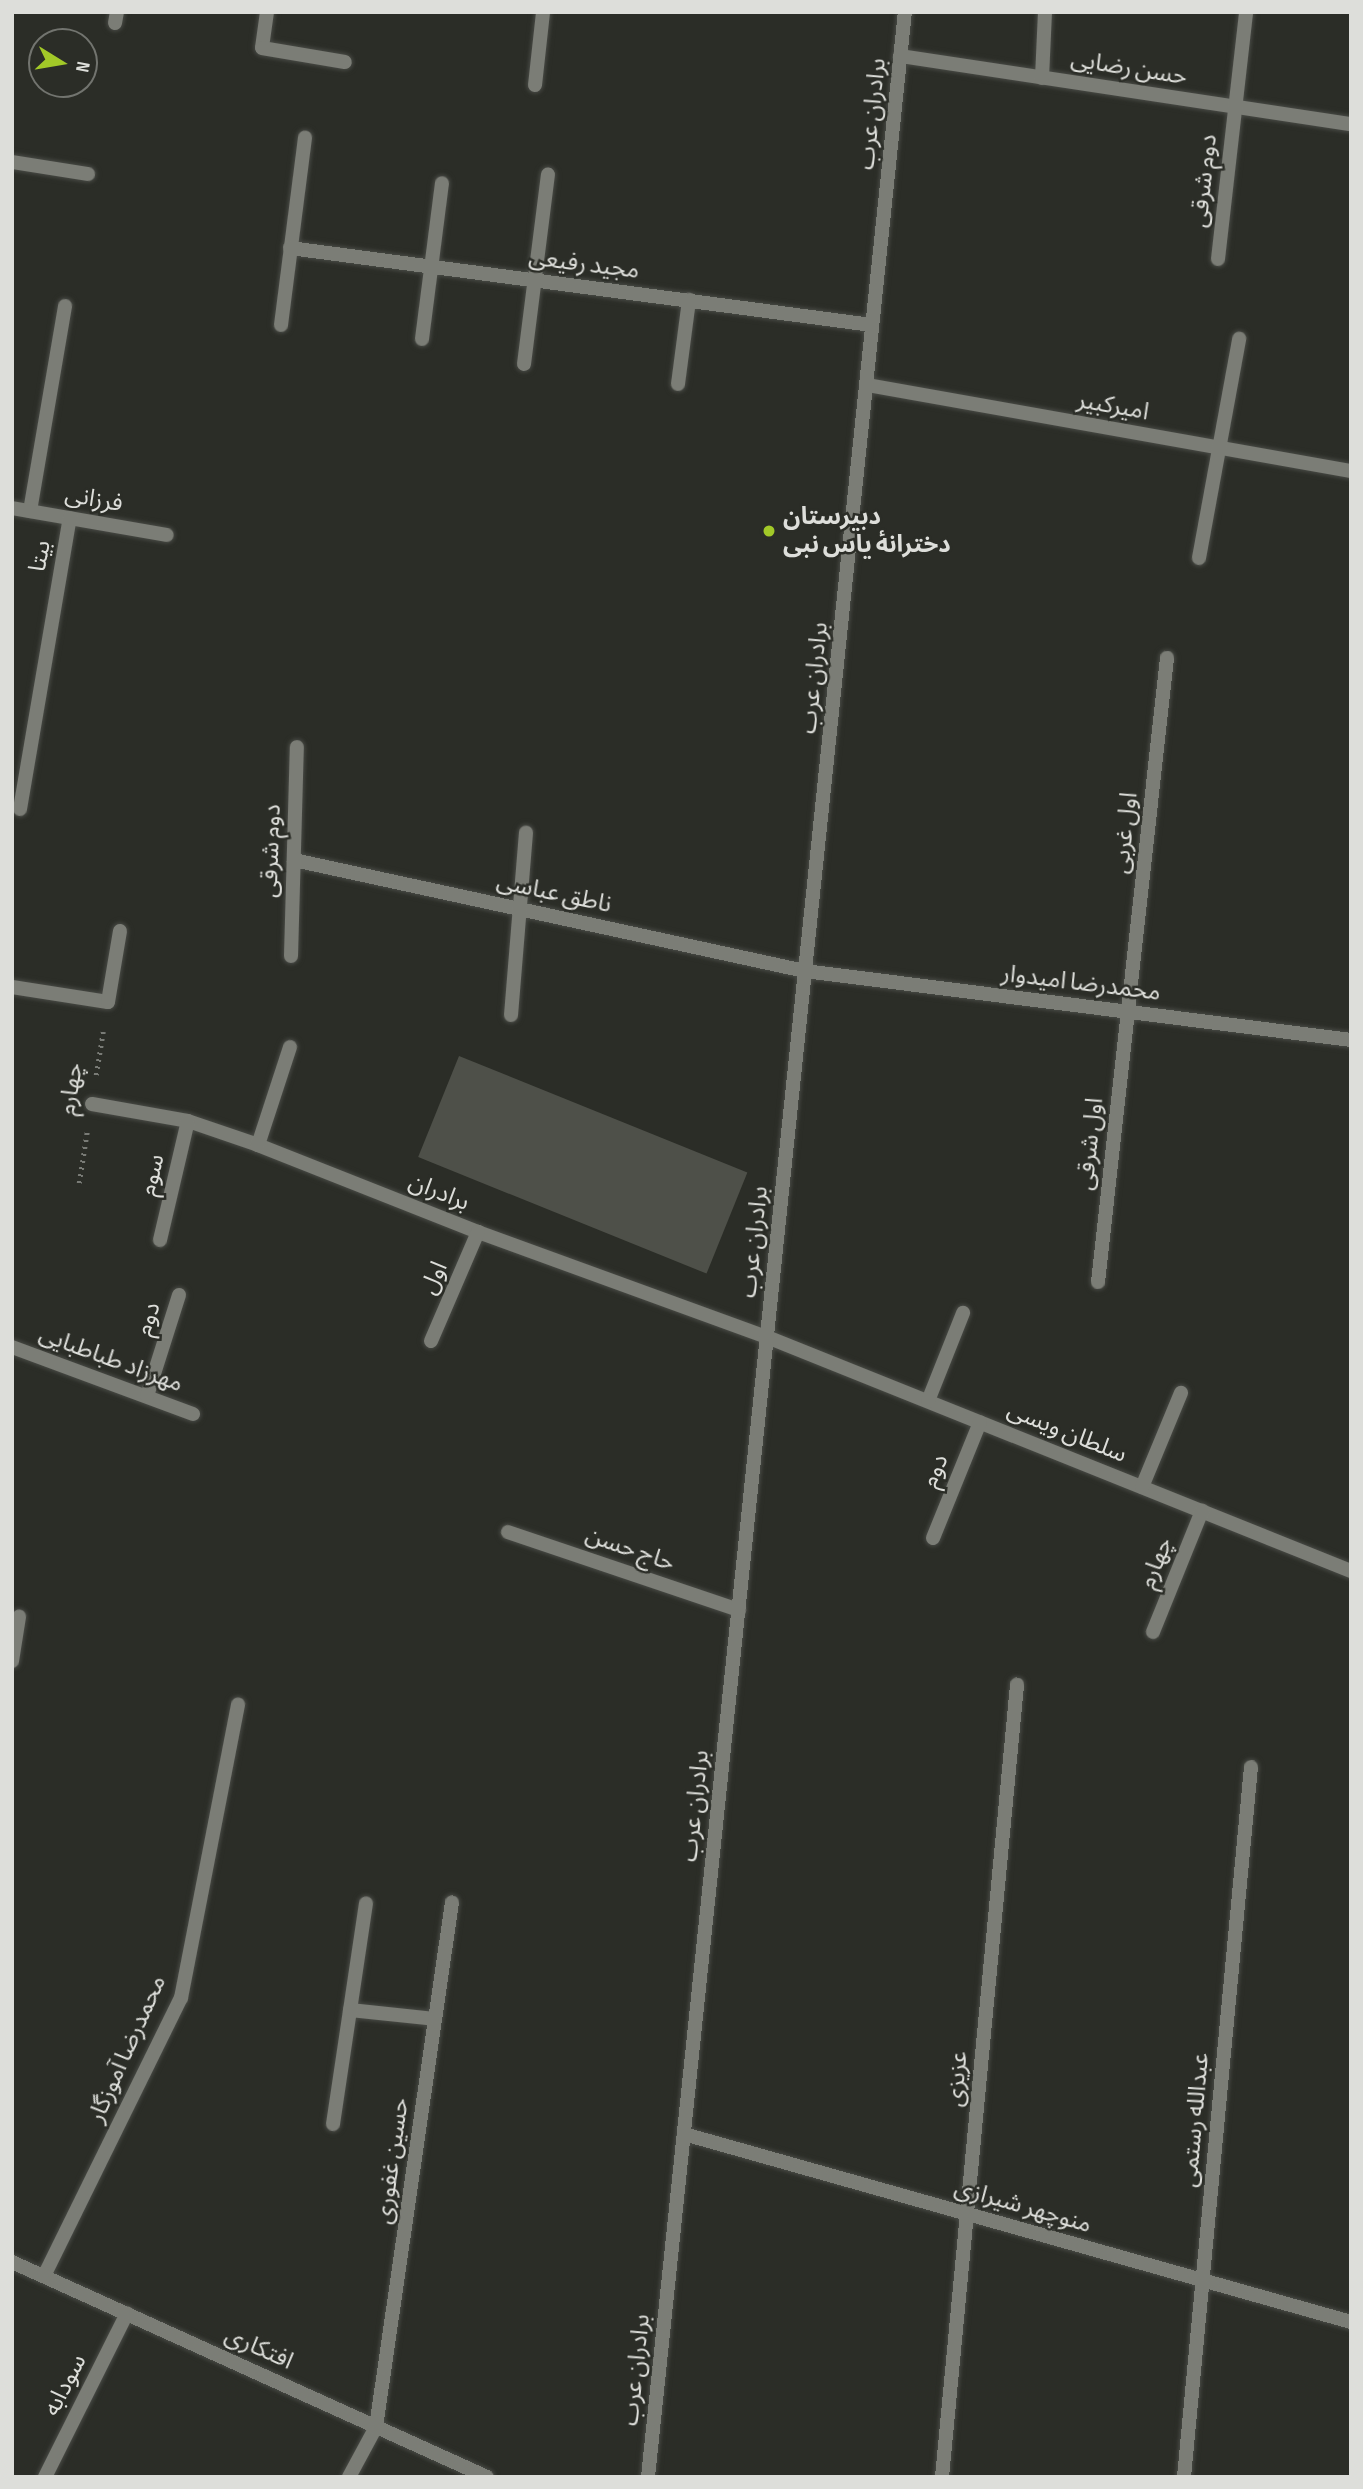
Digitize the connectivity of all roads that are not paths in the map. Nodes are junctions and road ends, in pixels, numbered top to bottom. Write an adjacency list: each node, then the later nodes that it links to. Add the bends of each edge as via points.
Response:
1 (267, 12): 7 (street, via 262,48)
2 (543, 12): 9 (street)
3 (905, 12): 6 (street, برادران عرب)
4 (1045, 12): 8 (street)
5 (1247, 12): 10 (street, دوم شرقی)
6 (901, 56): 8 (street, حسن رضایی); 24 (street, برادران عرب)
7 (345, 62)
8 (1042, 78): 10 (street, حسن رضایی)
9 (535, 85)
10 (1234, 107): 11 (street, حسن رضایی); 18 (street, دوم شرقی)
11 (1351, 124)
12 (305, 138): 17 (street)
13 (12, 162): 14 (street)
14 (88, 174)
15 (548, 175): 20 (street)
16 (442, 183): 19 (street)
17 (290, 248): 19 (street, مجید رفیعی); 23 (street)
18 (1218, 259)
19 (431, 266): 20 (street, مجید رفیعی); 25 (street)
20 (535, 280): 21 (street, مجید رفیعی); 27 (street)
21 (689, 300): 24 (street, مجید رفیعی); 28 (street)
22 (65, 306): 33 (street)
23 (281, 325)
24 (873, 325): 29 (street, برادران عرب)
25 (422, 339)
26 (1239, 339): 30 (street)
27 (524, 364)
28 (678, 384)
29 (868, 385): 30 (street, امیرکبیر); 45 (street, برادران عرب)
30 (1222, 448): 31 (street, امیرکبیر); 36 (street)
31 (1351, 471)
32 (12, 508): 33 (street, فرزانی)
33 (30, 511): 34 (street, فرزانی)
34 (70, 518): 35 (street, فرزانی); 39 (street, بیتا)
35 (167, 535)
36 (1199, 558)
37 (1167, 658): 47 (street, اول غربی)
38 (297, 747): 41 (street, دوم شرقی)
39 (20, 809)
40 (526, 833): 42 (street)
41 (294, 860): 42 (street, ناطق عباسی); 44 (street, دوم شرقی)
42 (518, 908): 45 (street, ناطق عباسی); 48 (street)
43 (120, 931): 46 (street, via 108,1002)
44 (291, 956)
45 (805, 971): 47 (street, محمدرضا امیدوار); 59 (street, برادران عرب)
46 (12, 987)
47 (1128, 1012): 49 (street, محمدرضا امیدوار); 56 (street, اول شرقی)
48 (510, 1015)
49 (1351, 1040)
50 (290, 1047): 53 (street)
51 (92, 1104): 52 (street, برادران)
52 (188, 1121): 53 (street, برادران); 55 (street, سوم)
53 (258, 1144): 54 (street, برادران)
54 (478, 1233): 59 (street, برادران); 60 (street, اول)
55 (160, 1240)
56 (1098, 1282)
57 (179, 1295): 63 (street, دوم)
58 (963, 1312): 64 (street)
59 (767, 1337): 64 (street, سلطان ویسی); 72 (street, برادران عرب)
60 (430, 1341)
61 (12, 1347): 63 (street, مهرزاد طباطبایی)
62 (1181, 1393): 67 (street)
63 (147, 1396): 65 (street, مهرزاد طباطبایی)
64 (928, 1401): 66 (street, سلطان ویسی)
65 (193, 1414)
66 (980, 1422): 67 (street, سلطان ویسی); 70 (street, دوم)
67 (1142, 1487): 68 (street, سلطان ویسی)
68 (1202, 1511): 71 (street, سلطان ویسی); 74 (street, چهارم)
69 (508, 1532): 72 (street, حاج حسن)
70 (933, 1538)
71 (1351, 1571)
72 (738, 1610): 84 (street, برادران عرب)
73 (19, 1617): 75 (street)
74 (1153, 1632)
75 (12, 1661)
76 (1017, 1685): 85 (street, عزیزی)
77 (238, 1704): 87 (street, محمدرضا آموزگار, via 181,1998)
78 (1251, 1767): 88 (street, عبدالله رستمی)
79 (452, 1902): 82 (street, حسین غفوری)
80 (366, 1903): 81 (street)
81 (350, 2010): 82 (street); 83 (street)
82 (435, 2019): 91 (street, حسین غفوری)
83 (333, 2124)
84 (684, 2134): 85 (street, منوچهر شیرازی); 95 (street, برادران عرب)
85 (967, 2214): 88 (street, منوچهر شیرازی); 96 (street, عزیزی)
86 (12, 2262): 87 (street, افتکاری)
87 (44, 2276): 89 (street, افتکاری)
88 (1203, 2280): 90 (street, منوچهر شیرازی); 97 (street, عبدالله رستمی)
89 (127, 2313): 91 (street, افتکاری); 92 (street, سودابه)
90 (1351, 2322)
91 (376, 2427): 93 (street); 94 (street, افتکاری)
92 (44, 2477)
93 (349, 2477)
94 (487, 2477)
95 (648, 2477)
96 (942, 2477)
97 (1184, 2477)

